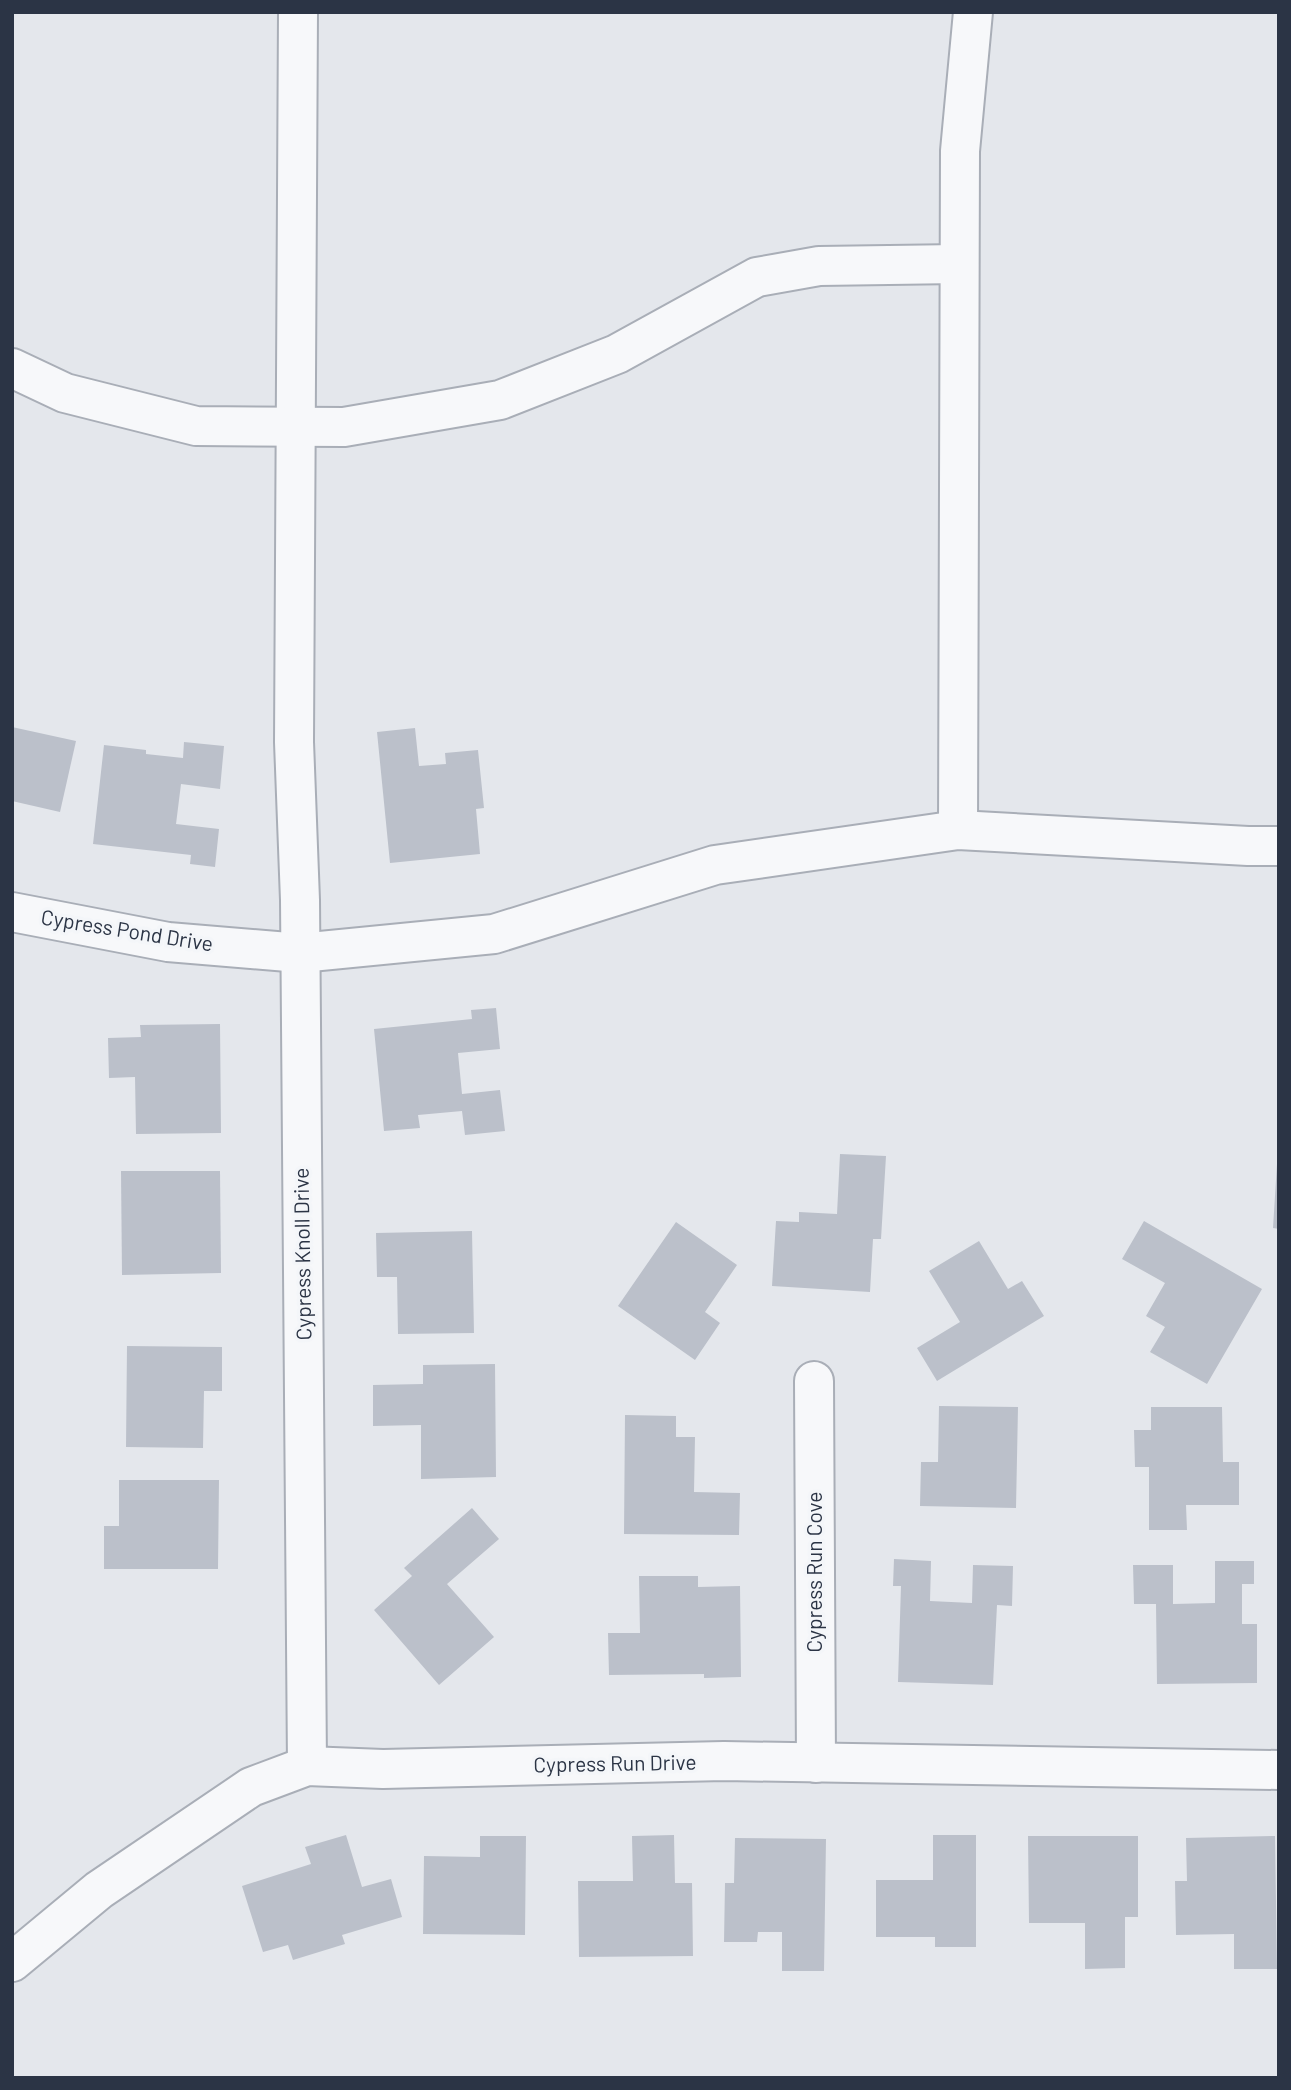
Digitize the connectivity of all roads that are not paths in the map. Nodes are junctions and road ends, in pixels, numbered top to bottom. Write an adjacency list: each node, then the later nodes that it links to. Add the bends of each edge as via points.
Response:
1 (298, 12): 5 (street, Cypress Knoll Drive)
2 (973, 12): 3 (street, via 960,151)
3 (959, 264): 5 (street, via 819,266 757,277 617,354 500,400 344,427); 6 (street)
4 (12, 368): 5 (street, via 65,393 196,426)
5 (297, 426): 9 (street, Cypress Knoll Drive, via 294,742)
6 (958, 830): 7 (street, Cypress Pond Drive); 9 (street, Cypress Pond Drive, via 715,865 494,934)
7 (1279, 846)
8 (12, 912): 9 (street, Cypress Pond Drive, via 168,942)
9 (300, 953): 12 (street, Cypress Knoll Drive)
10 (814, 1381): 11 (street, Cypress Run Cove)
11 (816, 1763): 12 (street, Cypress Run Drive); 13 (street, Cypress Run Drive)
12 (307, 1766): 14 (street, Cypress Run Drive, via 251,1787 99,1891)
13 (1279, 1770)
14 (12, 1962)

